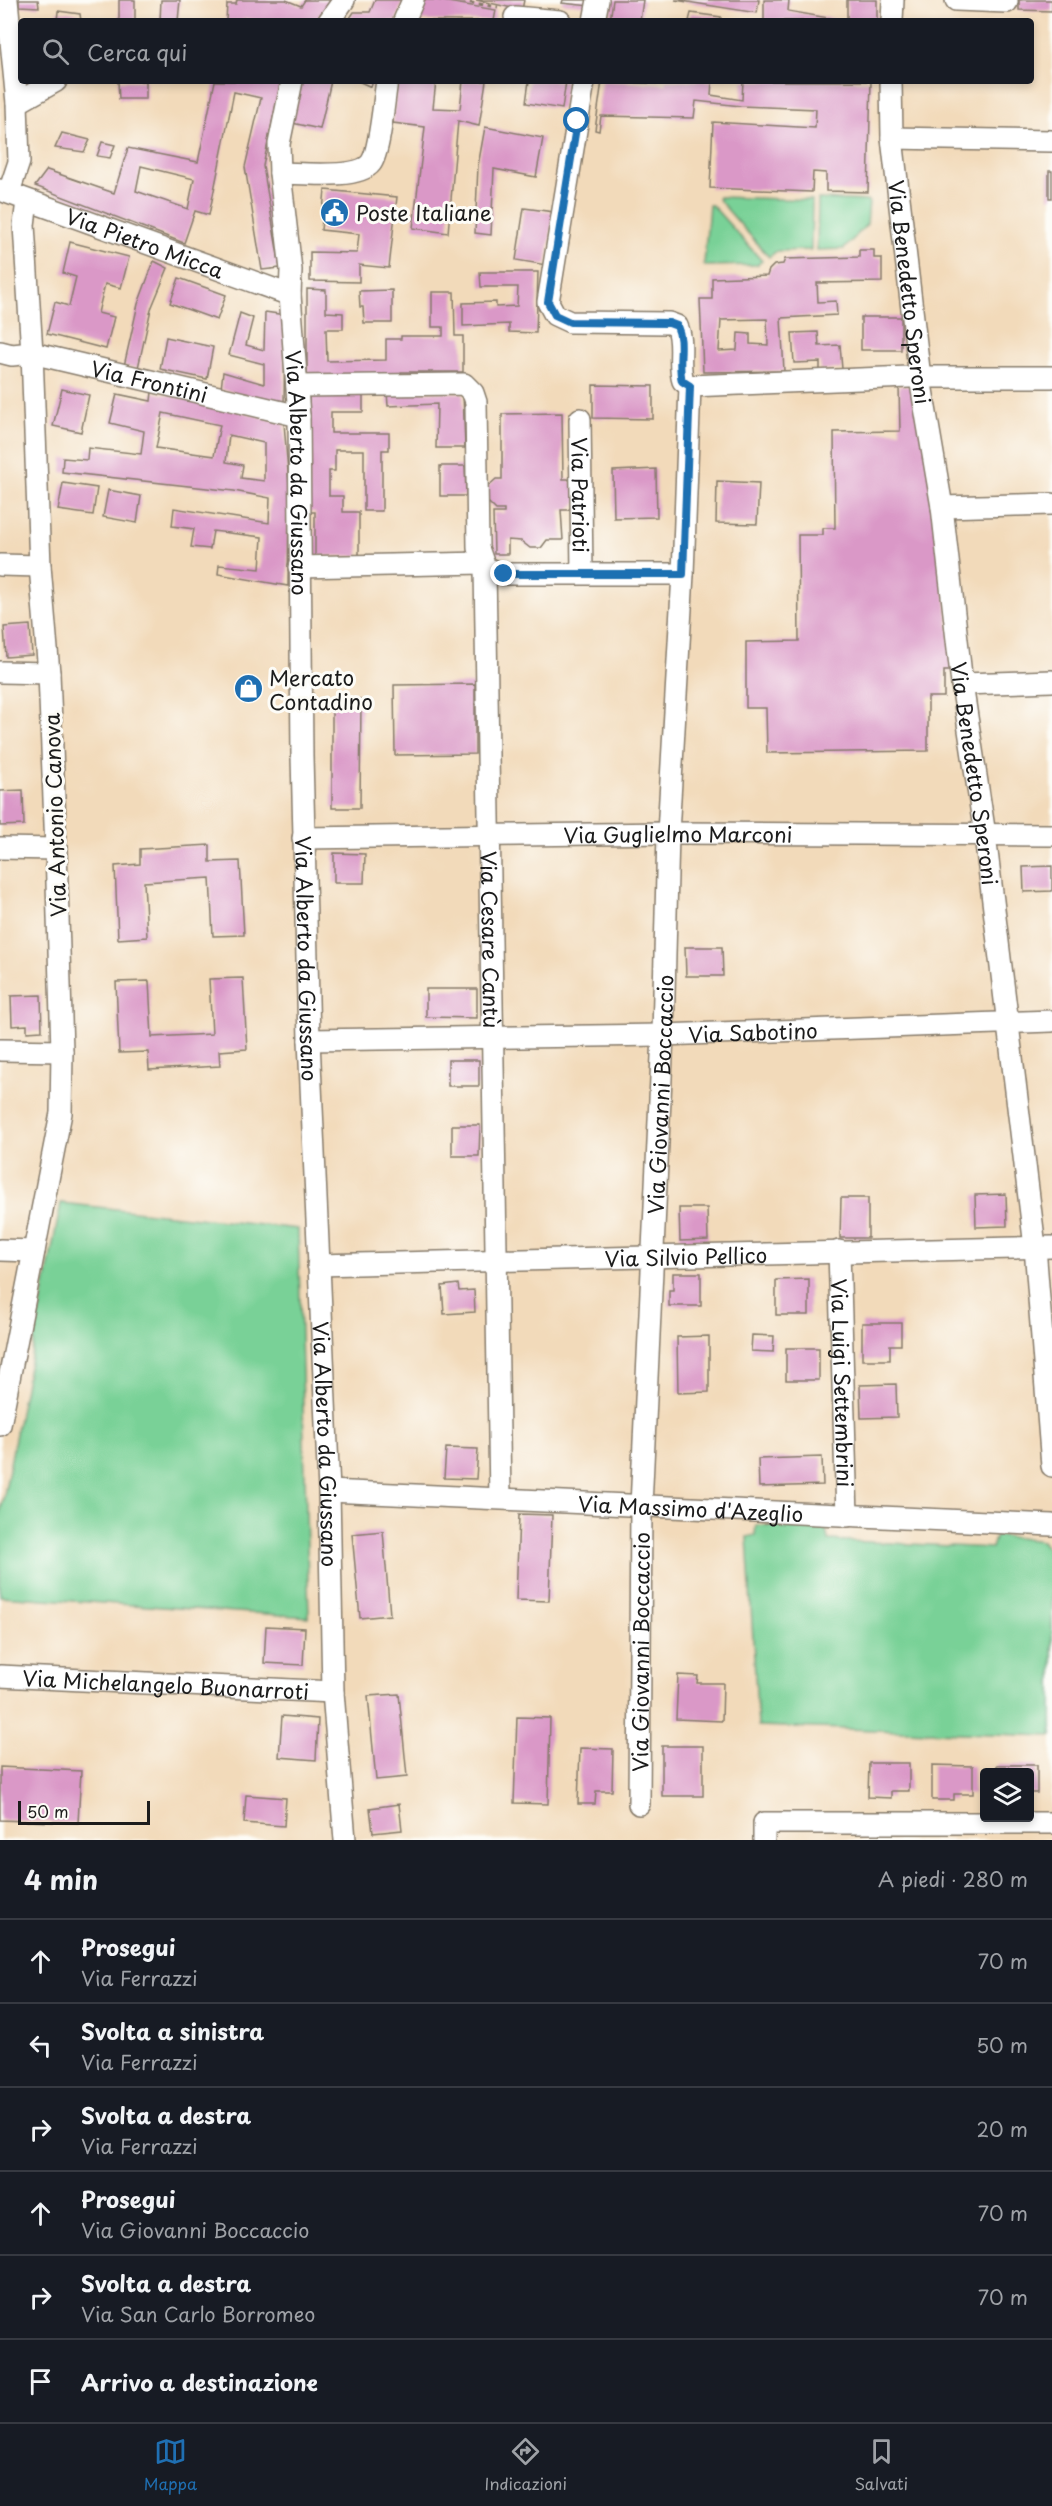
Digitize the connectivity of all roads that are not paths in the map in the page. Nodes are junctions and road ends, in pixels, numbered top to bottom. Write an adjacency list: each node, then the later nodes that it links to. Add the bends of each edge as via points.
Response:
1 (7, 0): 14 (street, Via Antonio Canova)
2 (344, 0): 9 (street)
3 (413, 0): 10 (street)
4 (598, 0): 12 (street)
5 (893, 0): 13 (street)
6 (956, 0): 7 (street)
7 (1007, 0)
8 (515, 17): 11 (street)
9 (331, 18)
10 (405, 18)
11 (526, 18)
12 (595, 18)
13 (892, 18)
14 (17, 54): 20 (street, Via Antonio Canova)
15 (51, 84): 20 (street)
16 (291, 84): 23 (street, Via Alberto da Giussano, via 279,144)
17 (387, 84): 23 (street, via 371,164 358,172)
18 (584, 84): 31 (street, via 548,302 555,315 570,322 677,326 681,334 679,370 682,381)
19 (891, 84): 21 (street, Via Benedetto Speroni)
20 (17, 103): 24 (street, Via Antonio Canova, via 19,162)
21 (892, 138): 22 (street); 29 (street, Via Benedetto Speroni)
22 (1052, 141)
23 (280, 173): 25 (street, Via Alberto da Giussano, via 291,270)
24 (12, 194): 25 (street, Via Pietro Micca); 27 (street, Via Antonio Canova, via 24,225)
25 (290, 295): 30 (street, Via Alberto da Giussano)
26 (0, 352): 27 (street, Via Frontini)
27 (32, 353): 32 (street, Via Frontini); 37 (street, Via Antonio Canova)
28 (1052, 377): 29 (street)
29 (920, 378): 31 (street); 35 (street, Via Benedetto Speroni)
30 (297, 386): 32 (street, Via Alberto da Giussano); 38 (street, Via Cesare Cantù, via 464,384 476,402 478,548)
31 (690, 386): 41 (street, Via Giovanni Boccaccio)
32 (299, 416): 39 (street, Via Alberto da Giussano)
33 (580, 418): 40 (street, Via Patrioti)
34 (1052, 504): 35 (street)
35 (942, 507): 45 (street, Via Benedetto Speroni)
36 (0, 565): 37 (street)
37 (40, 566): 43 (street, Via Antonio Canova)
38 (484, 566): 39 (street); 40 (street, via 504,574); 49 (street, Via Cesare Cantù)
39 (299, 567): 50 (street, Via Alberto da Giussano)
40 (582, 573): 41 (street)
41 (683, 574): 46 (street, Via Giovanni Boccaccio)
42 (0, 672): 43 (street)
43 (49, 674): 52 (street, Via Antonio Canova)
44 (1052, 681): 45 (street)
45 (962, 684): 47 (street, Via Benedetto Speroni)
46 (668, 833): 47 (street, Via Guglielmo Marconi); 49 (street, Via Guglielmo Marconi); 55 (street, Via Giovanni Boccaccio)
47 (985, 835): 48 (street, Via Guglielmo Marconi); 54 (street, Via Benedetto Speroni)
48 (1052, 835)
49 (489, 837): 50 (street, Via Guglielmo Marconi); 56 (street, Via Cesare Cantù)
50 (303, 838): 57 (street, Via Alberto da Giussano)
51 (0, 848): 52 (street)
52 (56, 849): 59 (street, Via Antonio Canova)
53 (1052, 1021): 54 (street, Via Sabotino)
54 (1008, 1022): 55 (street, Via Sabotino); 60 (street, Via Benedetto Speroni)
55 (663, 1035): 56 (street, Via Sabotino); 64 (street, Via Giovanni Boccaccio)
56 (493, 1036): 57 (street, Via Sabotino); 65 (street, Via Cesare Cantù)
57 (309, 1040): 66 (street, Via Alberto da Giussano)
58 (0, 1050): 59 (street)
59 (62, 1051): 62 (street, Via Antonio Canova, via 61,1113)
60 (1043, 1247): 63 (street, Via Silvio Pellico); 68 (street, Via Benedetto Speroni)
61 (0, 1250): 62 (street)
62 (34, 1251): 67 (street, Via Antonio Canova)
63 (839, 1251): 64 (street, Via Silvio Pellico); 72 (street, Via Luigi Settembrini)
64 (653, 1256): 65 (street, Via Silvio Pellico); 71 (street, Via Giovanni Boccaccio)
65 (498, 1261): 66 (street, Via Silvio Pellico); 70 (street, Via Cesare Cantù)
66 (318, 1265): 69 (street, Via Alberto da Giussano)
67 (0, 1425)
68 (1052, 1466)
69 (329, 1491): 70 (street, Via Massimo d'Azeglio); 75 (street, Via Alberto da Giussano)
70 (500, 1498): 71 (street, Via Massimo d'Azeglio)
71 (641, 1506): 72 (street, Via Massimo d'Azeglio); 76 (street, Via Giovanni Boccaccio)
72 (847, 1515): 73 (street, Via Massimo d'Azeglio)
73 (1052, 1525)
74 (0, 1676): 75 (street, Via Michelangelo Buonarroti)
75 (333, 1692): 78 (street, Via Alberto da Giussano)
76 (639, 1804)
77 (1052, 1824): 79 (street, via 764,1823)
78 (345, 1840)
79 (765, 1840)

